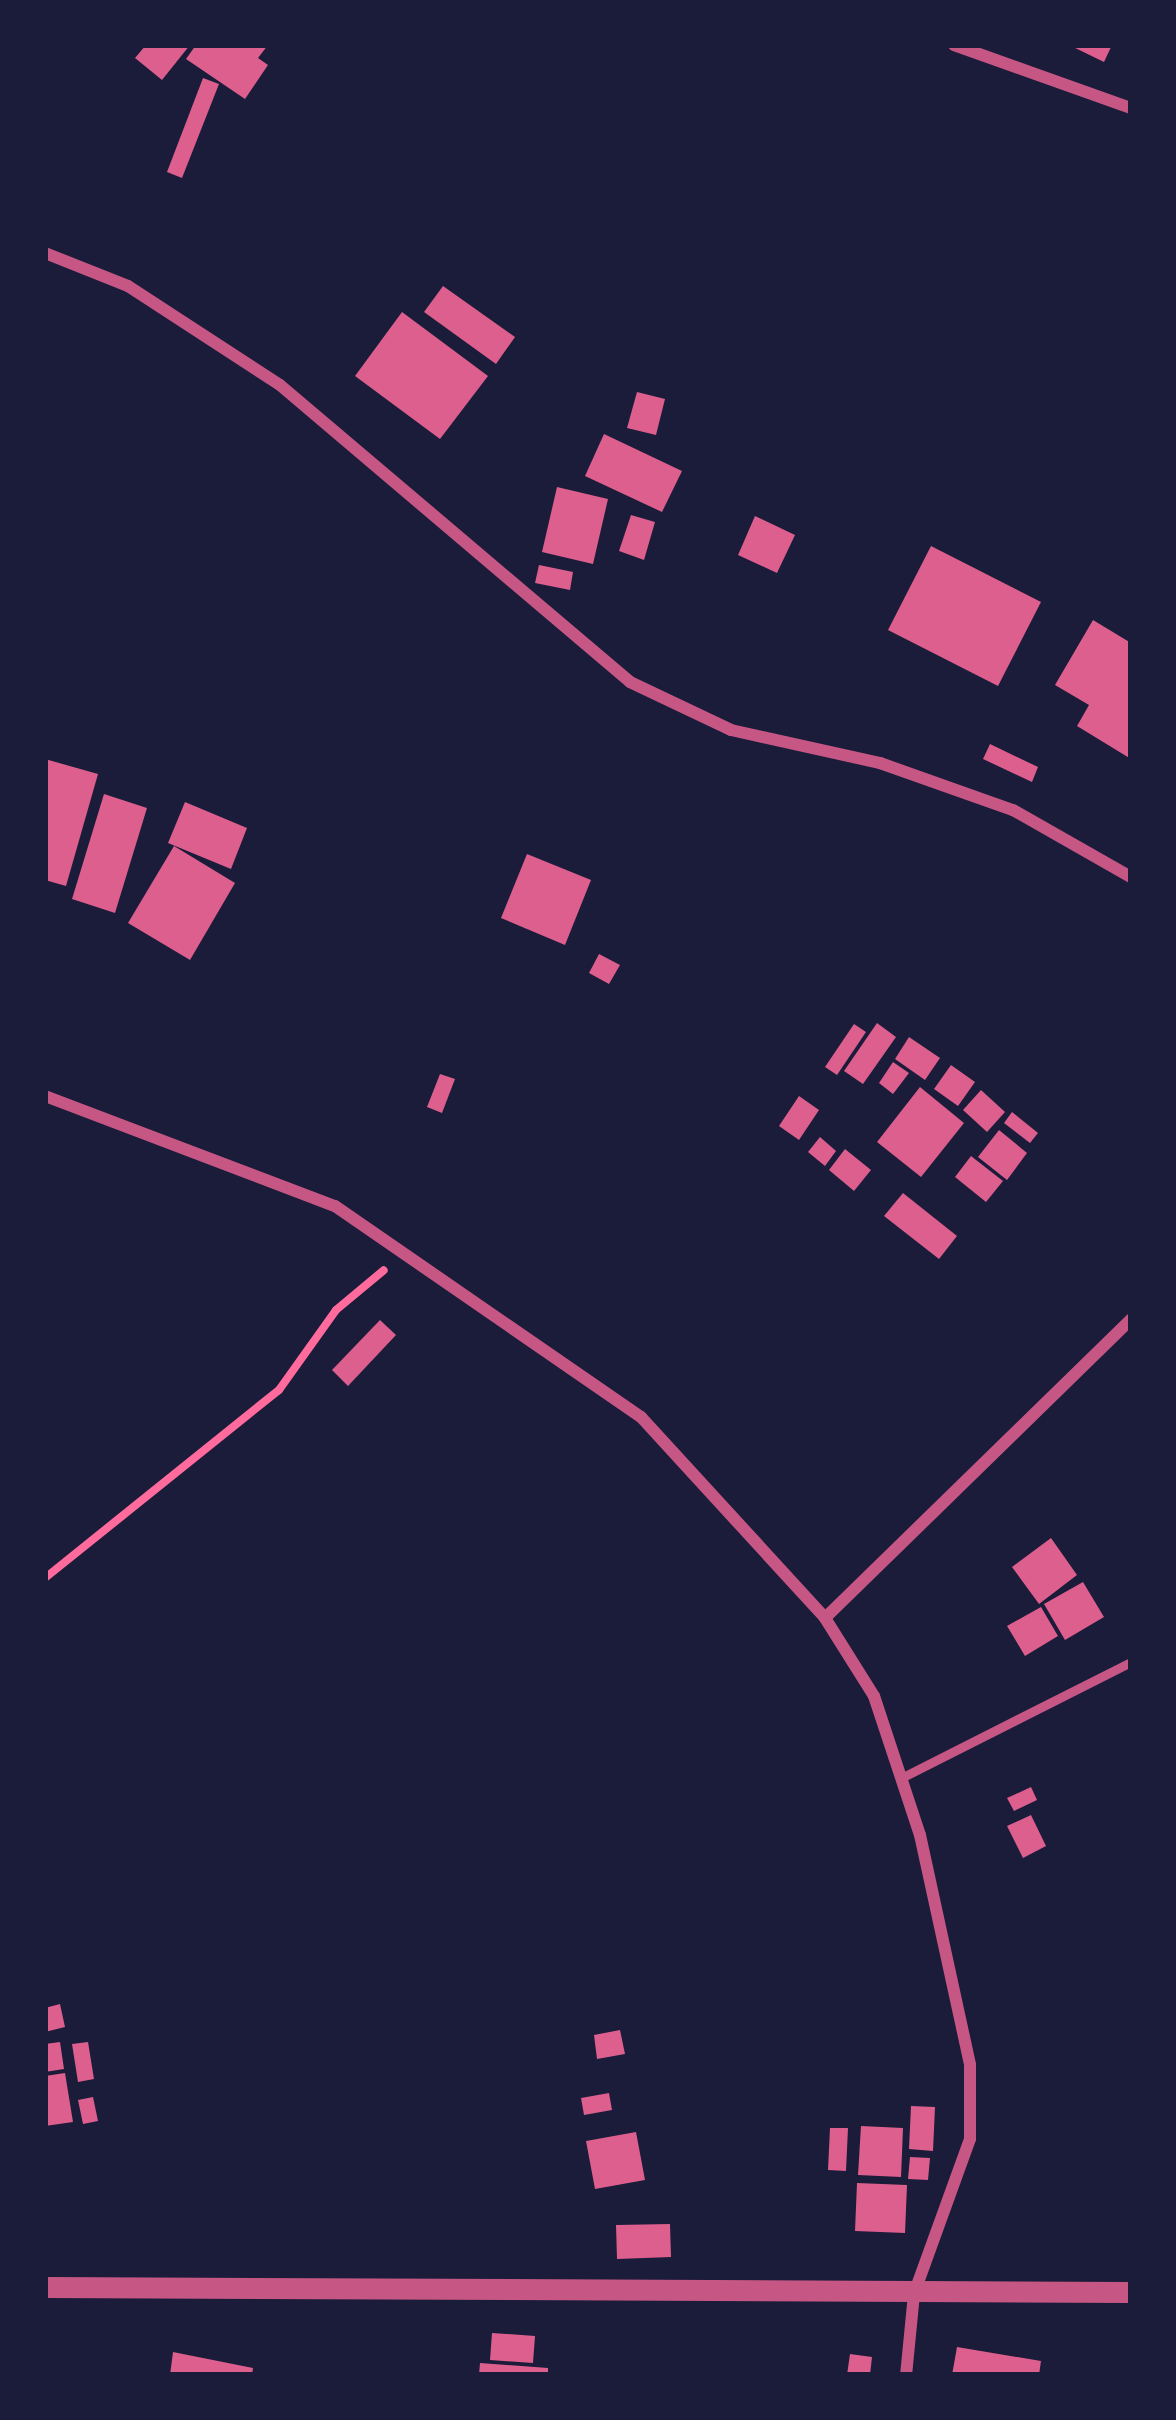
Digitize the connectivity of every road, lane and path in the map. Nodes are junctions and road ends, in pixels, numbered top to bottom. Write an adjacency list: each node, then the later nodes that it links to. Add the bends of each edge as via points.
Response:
1 (954, 45): 2 (street)
2 (1131, 109)
3 (45, 253): 4 (street, via 128,286 280,385 630,682 730,730 880,763 1013,810)
4 (1131, 877)
5 (45, 1096): 6 (street, via 335,1206)
6 (404, 1253): 8 (path, via 336,1310 279,1390); 9 (street, via 641,1417)
7 (1131, 1318): 9 (street)
8 (45, 1578)
9 (825, 1618): 11 (street, via 874,1696)
10 (1131, 1662): 11 (lane)
11 (901, 1778): 14 (street, via 959,1979 970,2065 970,2139)
12 (45, 2287): 14 (street)
13 (1131, 2292): 14 (street)
14 (914, 2294): 15 (street)
15 (906, 2375)

